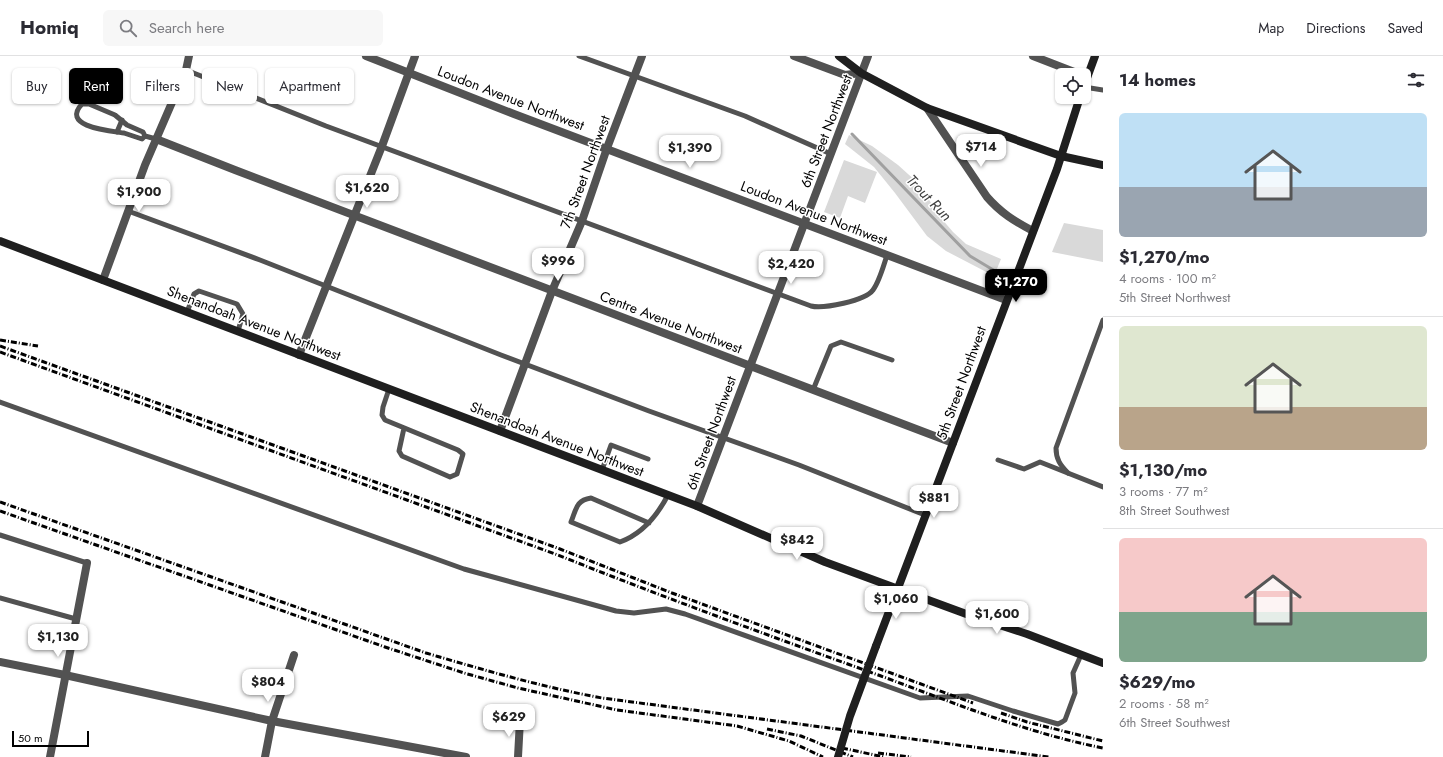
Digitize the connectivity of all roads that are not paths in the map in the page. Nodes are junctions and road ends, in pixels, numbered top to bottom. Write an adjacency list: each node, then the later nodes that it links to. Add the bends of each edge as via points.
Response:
1 (189, 56): 11 (street)
2 (366, 56): 15 (street, Loudon Avenue Northwest)
3 (415, 56): 15 (street)
4 (579, 56): 17 (lane)
5 (642, 56): 17 (street, 7th Street Northwest)
6 (794, 56): 16 (street, via 844,75)
7 (839, 56): 16 (street)
8 (868, 56): 16 (street, 6th Street Northwest)
9 (1033, 56): 12 (street)
10 (1095, 56): 13 (street)
11 (186, 68)
12 (1064, 68)
13 (1088, 68)
14 (194, 73): 27 (lane)
15 (408, 73): 27 (street); 28 (street, Loudon Avenue Northwest)
16 (861, 73): 22 (street); 29 (street, 6th Street Northwest)
17 (634, 75): 28 (street, 7th Street Northwest); 29 (lane, via 744,116)
18 (1091, 87): 19 (lane)
19 (1103, 90)
20 (171, 104): 26 (street)
21 (1078, 104): 30 (street, 5th Street Northwest)
22 (928, 108): 30 (street); 36 (street, via 996,207)
23 (122, 120): 24 (lane); 24 (lane, via 89,104 82,104 76,114 81,122 109,132); 25 (lane, via 143,132)
24 (117, 132): 25 (lane, via 142,139)
25 (145, 136): 26 (lane)
26 (156, 139): 32 (street); 33 (street, Centre Avenue Northwest)
27 (382, 146): 33 (street); 34 (lane)
28 (607, 148): 34 (street, 7th Street Northwest); 35 (street, Loudon Avenue Northwest)
29 (831, 154): 35 (street, 6th Street Northwest)
30 (1061, 156): 31 (street); 36 (street, 5th Street Northwest)
31 (1103, 165)
32 (128, 211): 39 (street); 40 (lane)
33 (354, 216): 40 (street); 41 (street, Centre Avenue Northwest)
34 (582, 221): 41 (street, 7th Street Northwest); 42 (lane)
35 (804, 223): 38 (street, Loudon Avenue Northwest); 42 (street, 6th Street Northwest)
36 (1033, 231): 43 (street, 5th Street Northwest)
37 (0, 241): 39 (street, Shenandoah Avenue Northwest)
38 (887, 255): 42 (lane, via 874,290 862,298 816,308); 43 (street, Loudon Avenue Northwest)
39 (103, 280): 44 (street, Shenandoah Avenue Northwest)
40 (326, 286): 47 (street); 49 (lane)
41 (552, 291): 49 (street, 7th Street Northwest); 50 (street, Centre Avenue Northwest)
42 (777, 294): 50 (street, 6th Street Northwest)
43 (1006, 300): 57 (street, 5th Street Northwest)
44 (186, 312): 46 (street, Shenandoah Avenue Northwest); 46 (lane, via 194,294 199,291 237,304 243,314)
45 (1103, 320): 61 (lane, via 1056,448 1059,463)
46 (238, 331): 47 (street, Shenandoah Avenue Northwest)
47 (299, 355): 51 (street, Shenandoah Avenue Northwest)
48 (892, 360): 52 (lane, via 841,342 831,346)
49 (525, 363): 55 (street, 7th Street Northwest); 56 (lane)
50 (750, 365): 52 (street, Centre Avenue Northwest); 56 (street, 6th Street Northwest)
51 (389, 389): 54 (lane, via 382,415 385,420); 55 (street, Shenandoah Avenue Northwest)
52 (813, 390): 57 (street, Centre Avenue Northwest)
53 (0, 402): 73 (lane, via 464,570 616,611 634,613 666,609 686,614 920,698 968,696 1058,724 1065,720 1075,693 1073,673)
54 (404, 428): 54 (lane, via 399,451 402,456 450,477 457,474 463,454)
55 (500, 431): 60 (street, Shenandoah Avenue Northwest)
56 (723, 437): 64 (street, 6th Street Northwest); 65 (lane)
57 (953, 443): 65 (street, 5th Street Northwest)
58 (648, 459): 60 (lane, via 611,445)
59 (998, 460): 61 (lane, via 1024,469 1040,462)
60 (602, 470): 63 (street, Shenandoah Avenue Northwest)
61 (1068, 473): 62 (lane)
62 (1103, 487)
63 (668, 495): 64 (street, Shenandoah Avenue Northwest); 66 (lane)
64 (697, 506): 69 (street, Shenandoah Avenue Northwest, via 825,562)
65 (925, 515): 69 (street, 5th Street Northwest)
66 (649, 523): 66 (lane, via 630,538 620,542 571,522 579,502 591,498)
67 (0, 534): 68 (lane)
68 (87, 564): 71 (street)
69 (897, 588): 73 (street, Shenandoah Avenue Northwest); 83 (street, 5th Street Northwest, bridge, via 850,716)
70 (0, 598): 71 (lane)
71 (76, 619): 76 (street)
72 (294, 655): 78 (street)
73 (1080, 655): 75 (street, Shenandoah Avenue Northwest)
74 (0, 662): 76 (street)
75 (1103, 663)
76 (65, 675): 78 (street); 79 (street)
77 (520, 720): 82 (street)
78 (272, 721): 80 (street); 81 (street)
79 (50, 757)
80 (265, 757)
81 (466, 757)
82 (518, 757)
83 (838, 757)

